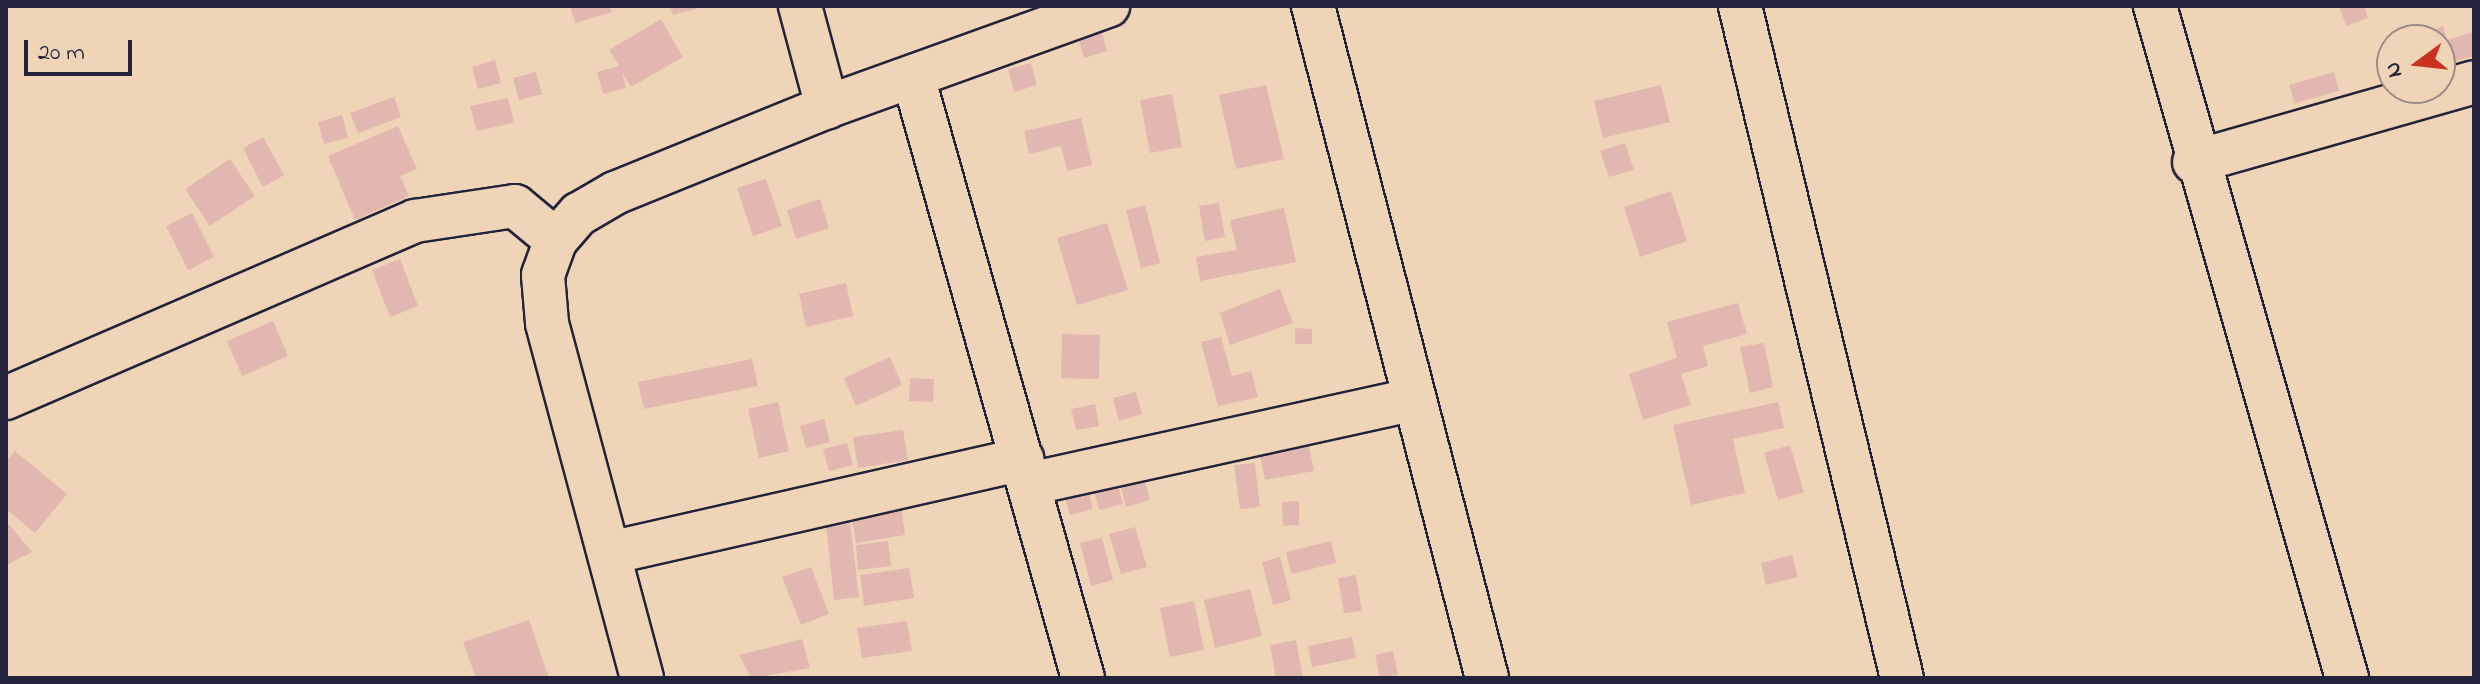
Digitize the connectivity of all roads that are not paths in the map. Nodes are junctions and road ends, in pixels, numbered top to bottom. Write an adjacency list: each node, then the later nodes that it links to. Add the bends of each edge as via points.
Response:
1 (800, 6): 8 (street)
2 (1108, 6): 6 (street)
3 (1313, 6): 12 (street)
4 (1740, 6): 18 (street)
5 (2155, 6): 9 (street)
6 (914, 80): 8 (street); 13 (street)
7 (2474, 82): 9 (street)
8 (827, 107): 10 (street, via 615,193 579,214)
9 (2194, 162): 19 (street)
10 (556, 240): 11 (street, via 515,206 415,221); 14 (street, via 543,275 547,323)
11 (6, 398)
12 (1410, 400): 13 (street); 17 (street)
13 (1025, 472): 14 (street); 16 (street)
14 (609, 553): 15 (street)
15 (642, 678)
16 (1083, 678)
17 (1487, 678)
18 (1902, 678)
19 (2347, 678)

